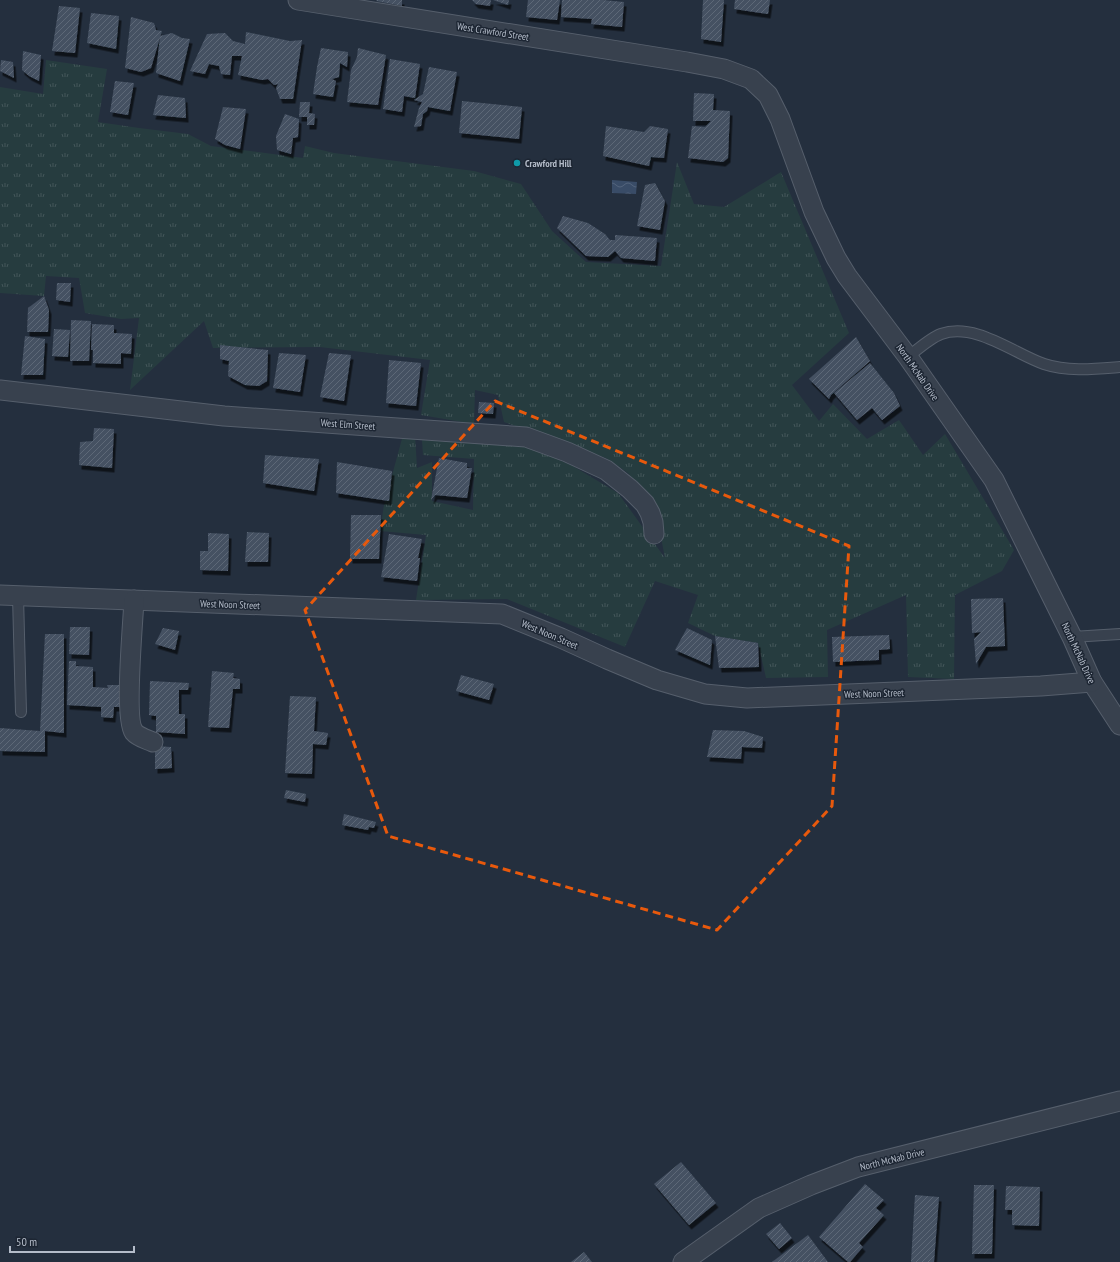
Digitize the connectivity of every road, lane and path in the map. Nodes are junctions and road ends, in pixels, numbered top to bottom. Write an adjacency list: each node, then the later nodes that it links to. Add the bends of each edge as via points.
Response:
1 (298, 0): 2 (street, West Crawford Street)
2 (687, 62): 3 (street, North McNab Drive, via 724,69 751,79 768,95 782,125 814,212 836,258)
3 (908, 356): 4 (lane, via 940,334 956,331 978,335 1044,364 1062,368); 10 (street, North McNab Drive, via 994,480)
4 (1120, 367)
5 (0, 390): 6 (street, West Elm Street, via 224,416 526,437 568,452 606,470 645,504 653,522)
6 (654, 534)
7 (9, 595): 8 (street, West Noon Street); 12 (lane)
8 (134, 600): 11 (street, West Noon Street, via 502,614 657,680 705,694 747,698); 14 (street, via 129,718 133,731)
9 (1120, 634): 10 (lane)
10 (1072, 637): 11 (street, North McNab Drive)
11 (1092, 682): 13 (street, North McNab Drive)
12 (21, 712)
13 (1119, 722)
14 (153, 742)
15 (1120, 1101): 16 (street, North McNab Drive, via 858,1167 759,1208)
16 (683, 1262)

